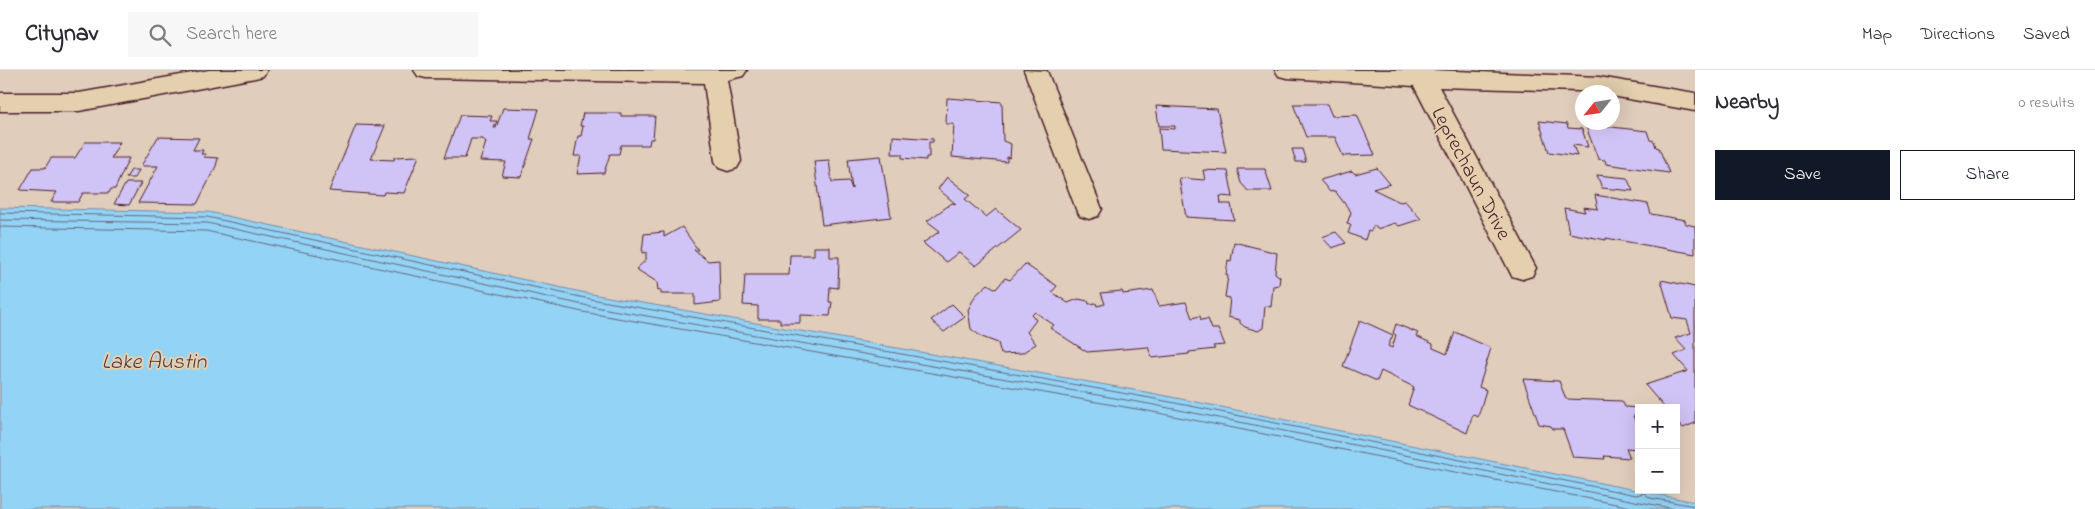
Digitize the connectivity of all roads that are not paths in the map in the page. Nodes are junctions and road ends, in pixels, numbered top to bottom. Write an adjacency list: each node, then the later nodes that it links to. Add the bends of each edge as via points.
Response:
1 (255, 70): 7 (street, via 79,102)
2 (426, 70): 5 (street)
3 (1039, 70): 10 (street)
4 (1287, 70): 6 (street)
5 (724, 72): 9 (street)
6 (1422, 78): 8 (street, via 1599,85); 11 (street, Leprechaun Drive)
7 (0, 102)
8 (1695, 102)
9 (728, 161)
10 (1088, 209)
11 (1522, 268)

